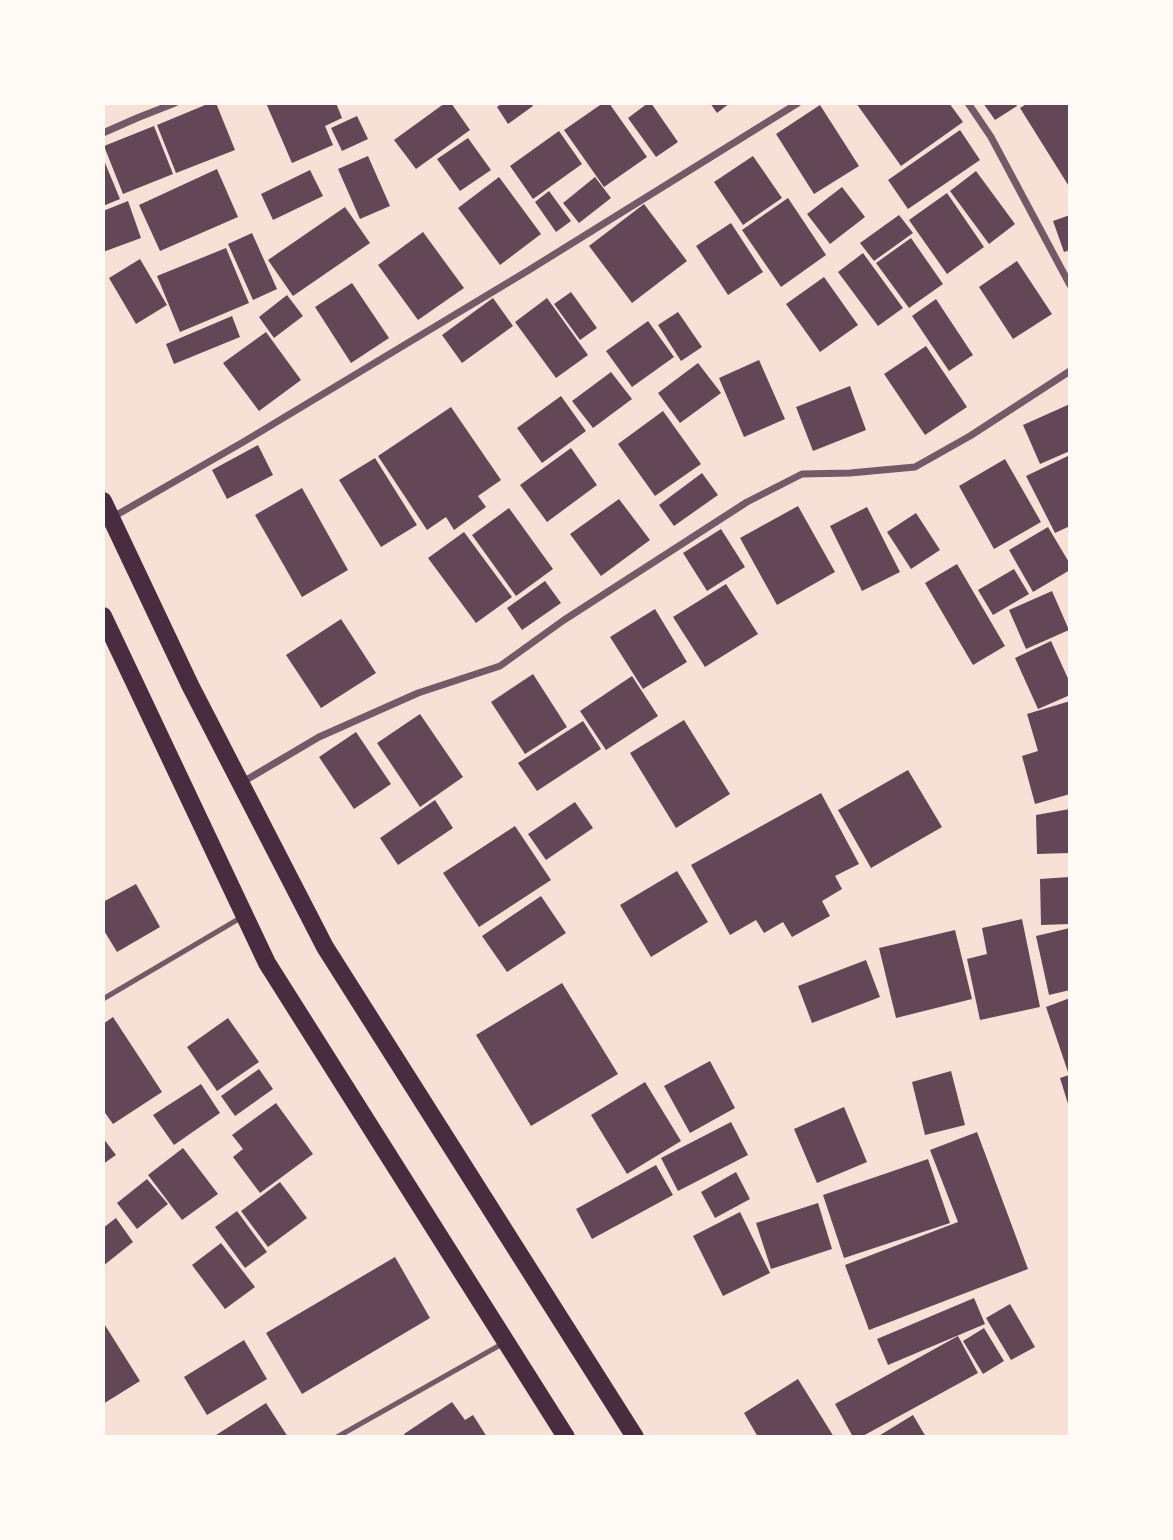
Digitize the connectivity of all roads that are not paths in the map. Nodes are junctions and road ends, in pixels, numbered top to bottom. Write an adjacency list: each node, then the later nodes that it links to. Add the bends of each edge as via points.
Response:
1 (175, 103): 4 (street)
2 (798, 103): 8 (street, via 517,277)
3 (968, 103): 5 (street)
4 (103, 134)
5 (1070, 285)
6 (1070, 371): 10 (street, via 915,467 802,474 747,502 500,666 418,693 343,726)
7 (103, 501): 8 (main road)
8 (111, 518): 10 (main road)
9 (103, 616): 11 (main road)
10 (240, 783): 16 (main road, via 325,947)
11 (244, 915): 12 (lane); 13 (main road, via 267,963)
12 (103, 999)
13 (507, 1342): 14 (lane); 15 (main road)
14 (337, 1437)
15 (566, 1437)
16 (635, 1437)

